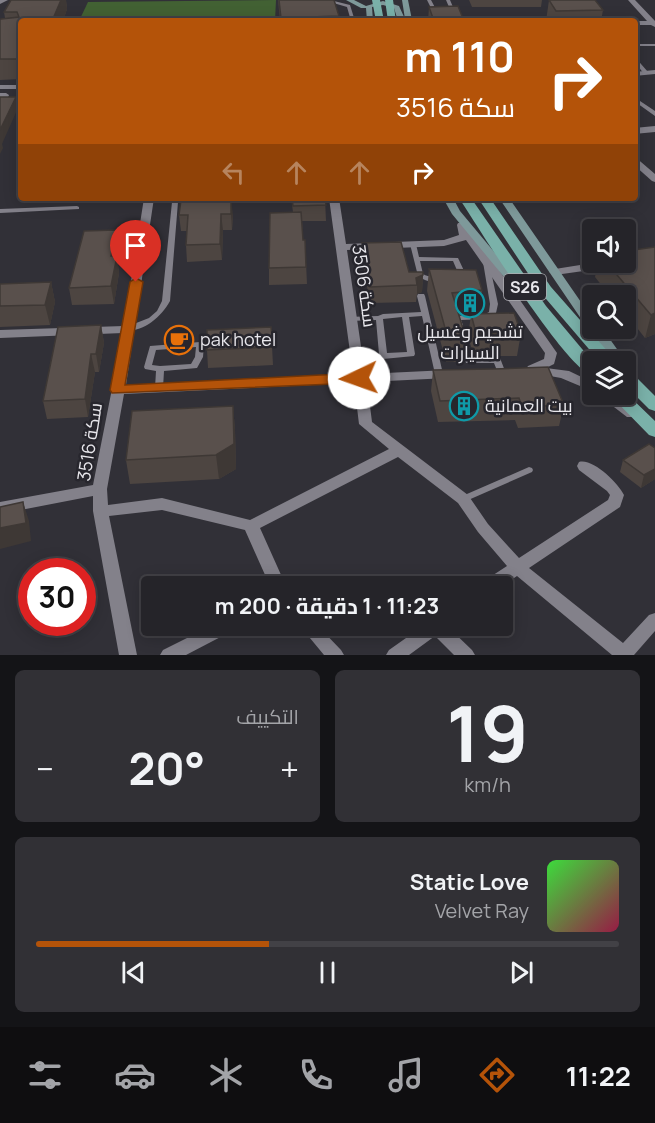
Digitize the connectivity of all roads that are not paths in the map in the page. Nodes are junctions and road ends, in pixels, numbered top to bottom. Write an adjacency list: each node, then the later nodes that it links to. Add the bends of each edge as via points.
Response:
1 (5, 0): 10 (street)
2 (349, 0): 11 (street)
3 (376, 0): 15 (main road)
4 (389, 0): 16 (main road)
5 (405, 0): 18 (street)
6 (429, 0): 19 (lane, via 435,15)
7 (447, 0): 20 (lane)
8 (632, 0): 21 (street)
9 (331, 1): 12 (lane, via 349,6)
10 (0, 2)
11 (362, 4): 13 (street)
12 (352, 18)
13 (368, 18)
14 (369, 18): 17 (street, via 369,6 383,3 397,7)
15 (379, 18)
16 (392, 18)
17 (400, 18)
18 (408, 18)
19 (452, 18)
20 (456, 18)
21 (653, 21): 22 (street)
22 (638, 23)
23 (638, 45): 24 (lane)
24 (655, 45)
25 (638, 61): 26 (lane)
26 (650, 73)
27 (0, 87): 28 (lane)
28 (18, 87)
29 (0, 95): 31 (lane, via 6,95)
30 (638, 101): 32 (lane)
31 (4, 102)
32 (655, 114)
33 (655, 129): 34 (street)
34 (638, 131)
35 (638, 163): 36 (street)
36 (655, 179)
37 (149, 201): 61 (street, سكة 3516)
38 (334, 201): 49 (street, سكة 3506)
39 (450, 201): 46 (street)
40 (467, 201): 56 (main road, S26)
41 (486, 201): 63 (main road, S26, via 546,290)
42 (506, 201): 53 (street)
43 (175, 202): 61 (lane, via 166,301 154,319)
44 (77, 208): 45 (lane)
45 (0, 212)
46 (456, 212): 47 (street); 56 (street)
47 (461, 235): 48 (street); 51 (street)
48 (413, 244): 49 (street); 50 (lane)
49 (340, 247): 60 (street, سكة 3506)
50 (417, 259): 50 (lane, via 423,277 463,275 456,259)
51 (486, 262): 67 (lane, via 494,304 492,313 457,318); 69 (street, via 551,353 550,361)
52 (582, 268): 53 (street)
53 (555, 272): 55 (street)
54 (421, 296): 57 (lane)
55 (582, 310)
56 (542, 312): 66 (main road, S26)
57 (426, 314): 58 (lane); 70 (lane)
58 (405, 315): 59 (lane); 64 (lane, via 411,354)
59 (379, 318): 60 (lane); 64 (lane)
60 (350, 319): 65 (street, سكة 3506)
61 (129, 329): 62 (street); 76 (street, سكة 3516)
62 (0, 334)
63 (599, 351)
64 (383, 357): 65 (lane)
65 (356, 358): 71 (street, سكة 3506)
66 (582, 360)
67 (471, 367): 69 (street); 70 (street)
68 (160, 369): 68 (lane, via 148,366 153,348 201,340 194,366); 75 (lane)
69 (516, 370): 72 (street, via 564,374)
70 (439, 374): 71 (street)
71 (359, 378): 75 (street); 82 (street, سكة 3506, via 366,424)
72 (582, 382)
73 (636, 385): 77 (street)
74 (636, 387): 77 (main road)
75 (159, 388): 76 (street)
76 (117, 390): 85 (street, سكة 3516)
77 (639, 390): 80 (main road)
78 (619, 405): 81 (street)
79 (628, 405): 81 (main road)
80 (655, 405)
81 (650, 427)
82 (399, 450): 86 (street, سكة 3506); 89 (street)
83 (584, 466): 90 (street, via 612,487 617,495 615,503)
84 (529, 470): 86 (lane)
85 (100, 489): 87 (street); 88 (street, سكة 3516)
86 (463, 499): 90 (street, سكة 3506)
87 (0, 508)
88 (101, 511): 89 (street, via 162,504); 96 (street, سكة 3516)
89 (252, 526): 91 (street)
90 (517, 567): 92 (street); 101 (street, سكة 3506)
91 (274, 576)
92 (504, 576)
93 (655, 620): 101 (street)
94 (206, 636): 97 (street)
95 (317, 636): 98 (street)
96 (129, 655)
97 (169, 655)
98 (335, 655)
99 (395, 655): 100 (street, via 436,626)
100 (466, 655)
101 (624, 655)

